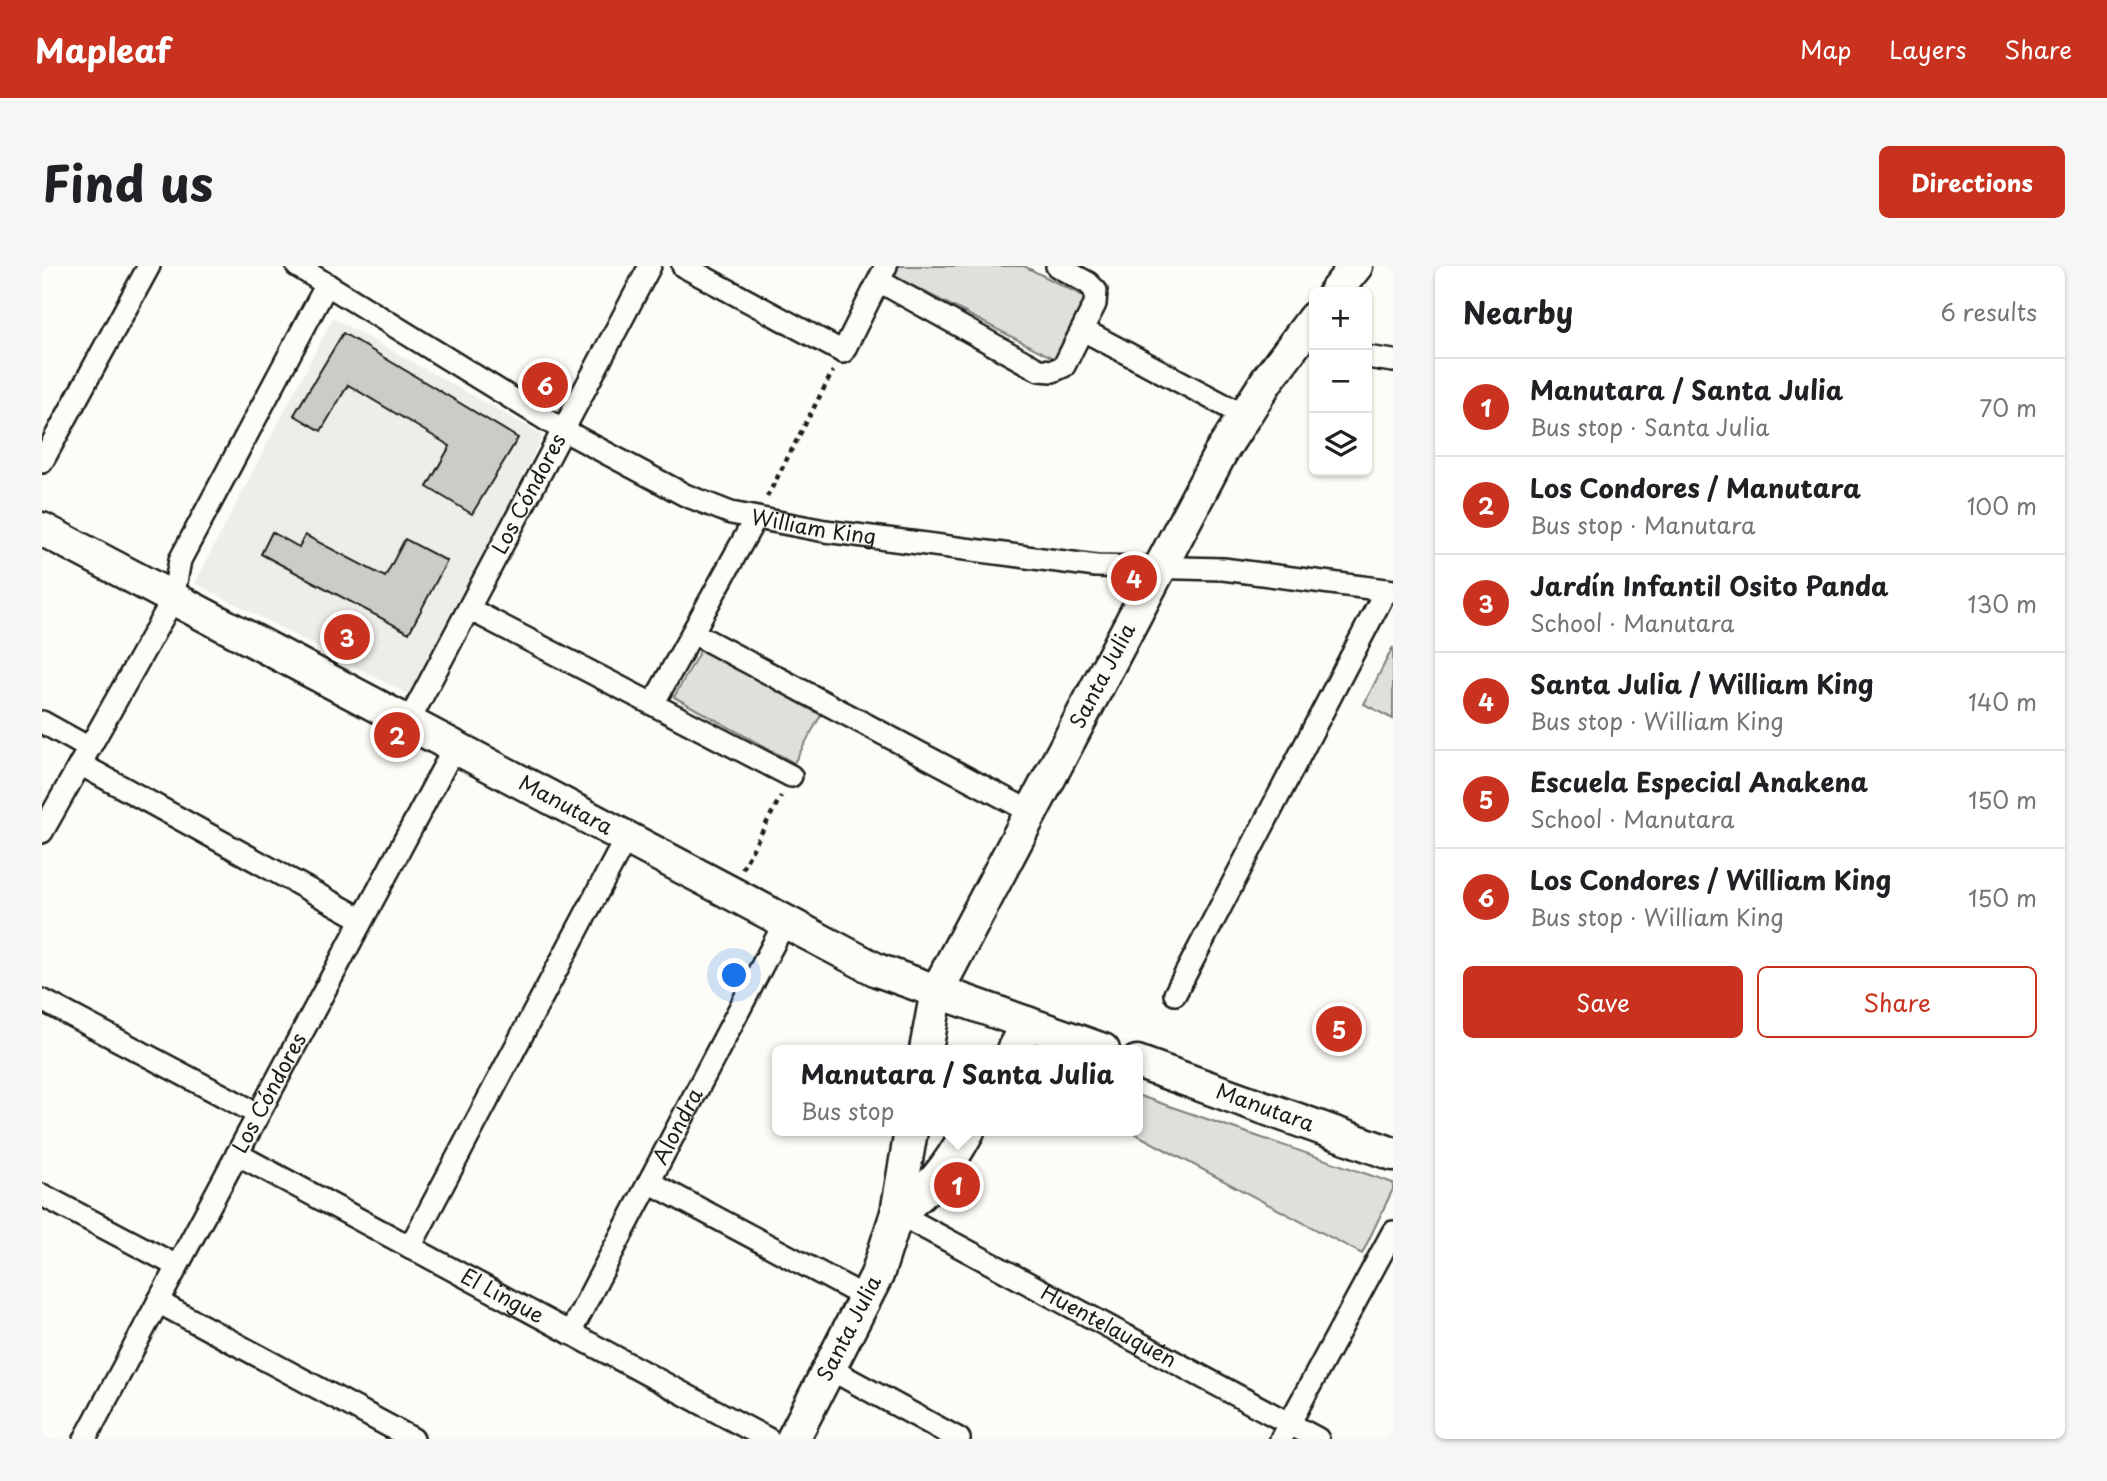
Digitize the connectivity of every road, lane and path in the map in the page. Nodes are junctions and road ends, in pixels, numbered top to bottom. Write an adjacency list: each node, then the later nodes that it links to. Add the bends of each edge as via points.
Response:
1 (149, 266): 18 (street)
2 (297, 266): 8 (street, William King)
3 (650, 266): 17 (street, Los Cóndores)
4 (683, 266): 13 (street)
5 (1057, 266): 10 (street, via 1096,291 1096,304)
6 (1356, 266): 9 (main road)
7 (883, 273): 10 (street, via 1039,370 1064,366); 13 (street)
8 (327, 284): 17 (street, William King); 23 (street, via 180,559)
9 (1339, 287)
10 (1083, 330): 16 (street)
11 (1309, 332): 12 (main road, Santa Julia)
12 (1303, 349): 16 (main road, Santa Julia)
13 (843, 352): 19 (path)
14 (1372, 359): 15 (street)
15 (1393, 361)
16 (1243, 415): 21 (main road, Santa Julia)
17 (563, 430): 19 (street, William King, via 685,495); 24 (street, Los Cóndores)
18 (42, 462)
19 (755, 519): 21 (street, William King, via 1084,565); 25 (street)
20 (42, 529): 23 (main road, Manutara)
21 (1160, 568): 22 (street, William King, via 1223,569); 32 (main road, Santa Julia)
22 (1390, 591): 39 (street)
23 (173, 599): 28 (main road, Manutara); 30 (street)
24 (469, 609): 26 (street); 28 (street, Los Cóndores)
25 (693, 633): 26 (street); 32 (street)
26 (653, 704): 31 (street)
27 (42, 722): 30 (street)
28 (408, 723): 29 (main road, Manutara)
29 (454, 748): 34 (main road, Manutara); 36 (street, Los Cóndores)
30 (85, 756): 33 (street); 36 (street)
31 (791, 776): 35 (path)
32 (1031, 813): 38 (main road, Santa Julia)
33 (42, 832)
34 (626, 838): 37 (main road, Manutara); 54 (street)
35 (742, 869)
36 (362, 919): 45 (street, Los Cóndores)
37 (785, 922): 38 (main road, Manutara, via 877,970); 50 (street, Alondra)
38 (937, 991): 41 (main road, Manutara); 42 (main road, Santa Julia)
39 (1175, 994)
40 (42, 1000): 45 (street)
41 (1020, 1037): 43 (main road, Manutara)
42 (927, 1045)
43 (1071, 1045)
44 (1143, 1064): 49 (main road, Manutara)
45 (258, 1114): 48 (street, Los Cóndores)
46 (910, 1136): 52 (main road, Santa Julia)
47 (965, 1136): 52 (main road, via 943,1173)
48 (237, 1154): 54 (street, El Lingue); 55 (street, Los Cóndores)
49 (1393, 1154)
50 (649, 1182): 56 (street); 58 (street, Alondra)
51 (42, 1195): 55 (street)
52 (897, 1213): 56 (main road, Santa Julia); 60 (street, Huentelauquén)
53 (1393, 1231): 60 (street)
54 (410, 1247): 58 (street, El Lingue)
55 (177, 1266): 57 (street, Los Cóndores)
56 (867, 1298): 59 (main road, Santa Julia)
57 (158, 1302): 61 (street, Los Cóndores); 62 (street)
58 (570, 1333): 63 (street, El Lingue)
59 (830, 1369): 64 (main road, Santa Julia); 65 (street)
60 (1285, 1431): 66 (street, Huentelauquén)
61 (85, 1439)
62 (413, 1439)
63 (768, 1439)
64 (793, 1439)
65 (959, 1439)
66 (1318, 1439)

